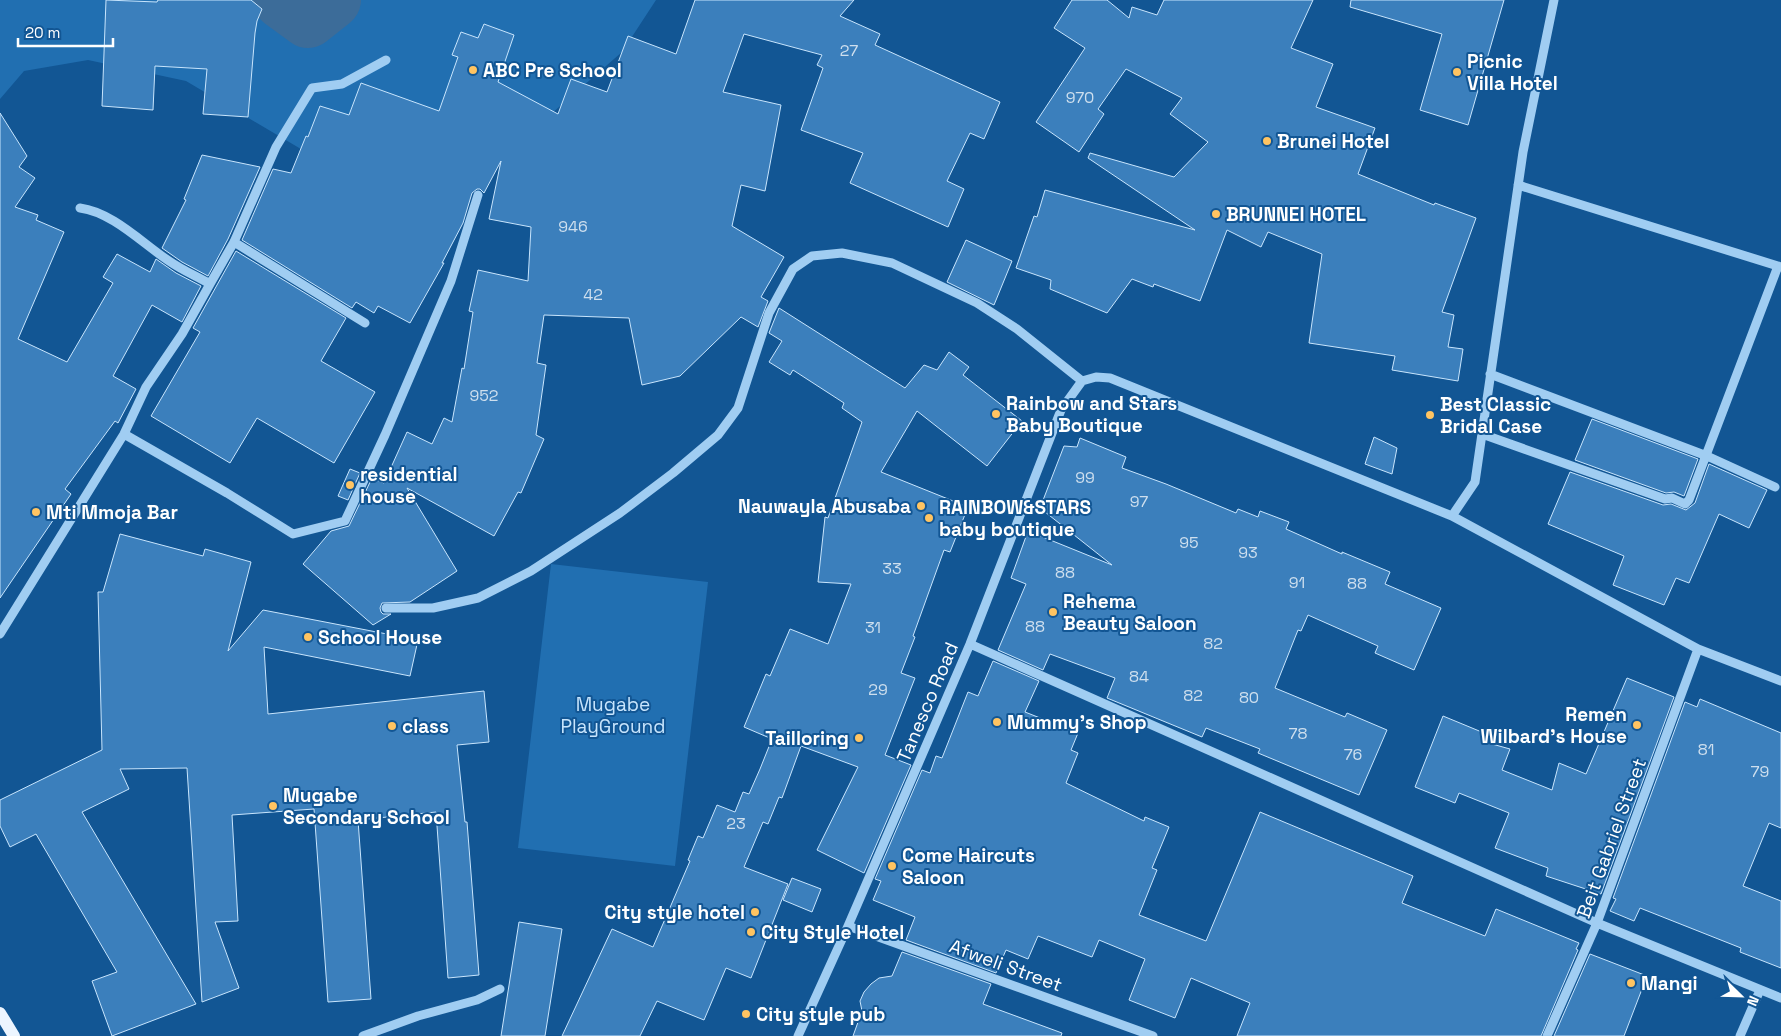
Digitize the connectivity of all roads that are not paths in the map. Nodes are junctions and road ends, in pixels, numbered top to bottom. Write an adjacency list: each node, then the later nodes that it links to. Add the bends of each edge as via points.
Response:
1 (1554, 0): 3 (street)
2 (386, 60): 6 (street, via 342,84 312,88 276,147)
3 (1518, 185): 7 (street); 10 (street)
4 (478, 195): 12 (street, via 450,281 345,521 293,534)
5 (80, 208): 8 (street, via 92,209 136,235 169,261)
6 (234, 242): 8 (street); 9 (street)
7 (1780, 266): 14 (street)
8 (210, 284): 12 (street, via 146,388)
9 (365, 323)
10 (1490, 374): 13 (street); 14 (street)
11 (1082, 380): 16 (street, via 1110,378); 17 (street, via 1017,329 977,303 892,263 842,253 812,256 793,269 769,313 738,408 718,434 673,473 620,513 531,571 478,598 433,608); 19 (street, Tanesco Road, via 1061,410)
12 (124, 434): 18 (street)
13 (1482, 434): 14 (street, via 1685,504); 16 (street, via 1475,482)
14 (1707, 456): 15 (street)
15 (1775, 486)
16 (1452, 516): 20 (street)
17 (386, 608)
18 (0, 634)
19 (970, 644): 22 (street); 23 (street, Tanesco Road)
20 (1698, 649): 21 (street); 22 (street, Beit Gabriel Street)
21 (1781, 681)
22 (1597, 923): 25 (street); 32 (street, Beit Gabriel Street)
23 (848, 926): 30 (street, Tanesco Road); 31 (street, Afweli Street)
24 (500, 989): 29 (street, via 477,1000 418,1016)
25 (1760, 990): 26 (street); 33 (street)
26 (1781, 998)
27 (0, 1013): 28 (main road)
28 (14, 1036)
29 (363, 1036)
30 (798, 1036)
31 (1153, 1036)
32 (1547, 1036)
33 (1740, 1036)

